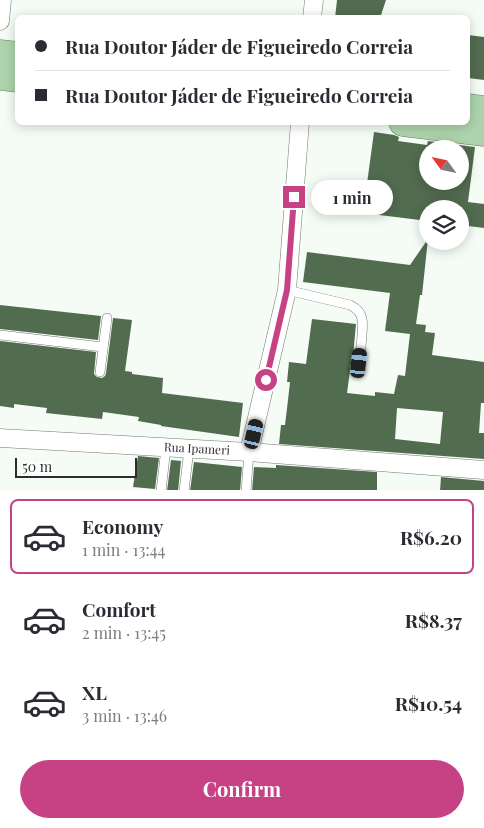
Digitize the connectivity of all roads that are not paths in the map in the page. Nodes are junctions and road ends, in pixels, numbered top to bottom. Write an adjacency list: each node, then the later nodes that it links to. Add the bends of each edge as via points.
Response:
1 (2, 0): 4 (street)
2 (314, 0): 3 (street)
3 (312, 15)
4 (0, 21)
5 (0, 54): 6 (main road)
6 (15, 56)
7 (0, 76): 8 (main road)
8 (15, 78)
9 (470, 108): 10 (main road)
10 (484, 110)
11 (300, 125): 14 (street)
12 (427, 125): 13 (main road)
13 (484, 132)
14 (287, 290): 18 (lane, via 355,307 363,320); 23 (street)
15 (107, 318): 17 (lane)
16 (0, 335): 17 (lane)
17 (103, 347): 19 (lane)
18 (359, 363)
19 (100, 372)
20 (0, 438): 21 (street, Rua Ipameri)
21 (166, 448): 22 (street, Rua Ipameri); 25 (lane)
22 (189, 449): 23 (street, Rua Ipameri); 26 (lane)
23 (249, 452): 24 (street, Rua Ipameri); 27 (lane)
24 (484, 470)
25 (160, 490)
26 (184, 490)
27 (246, 490)

